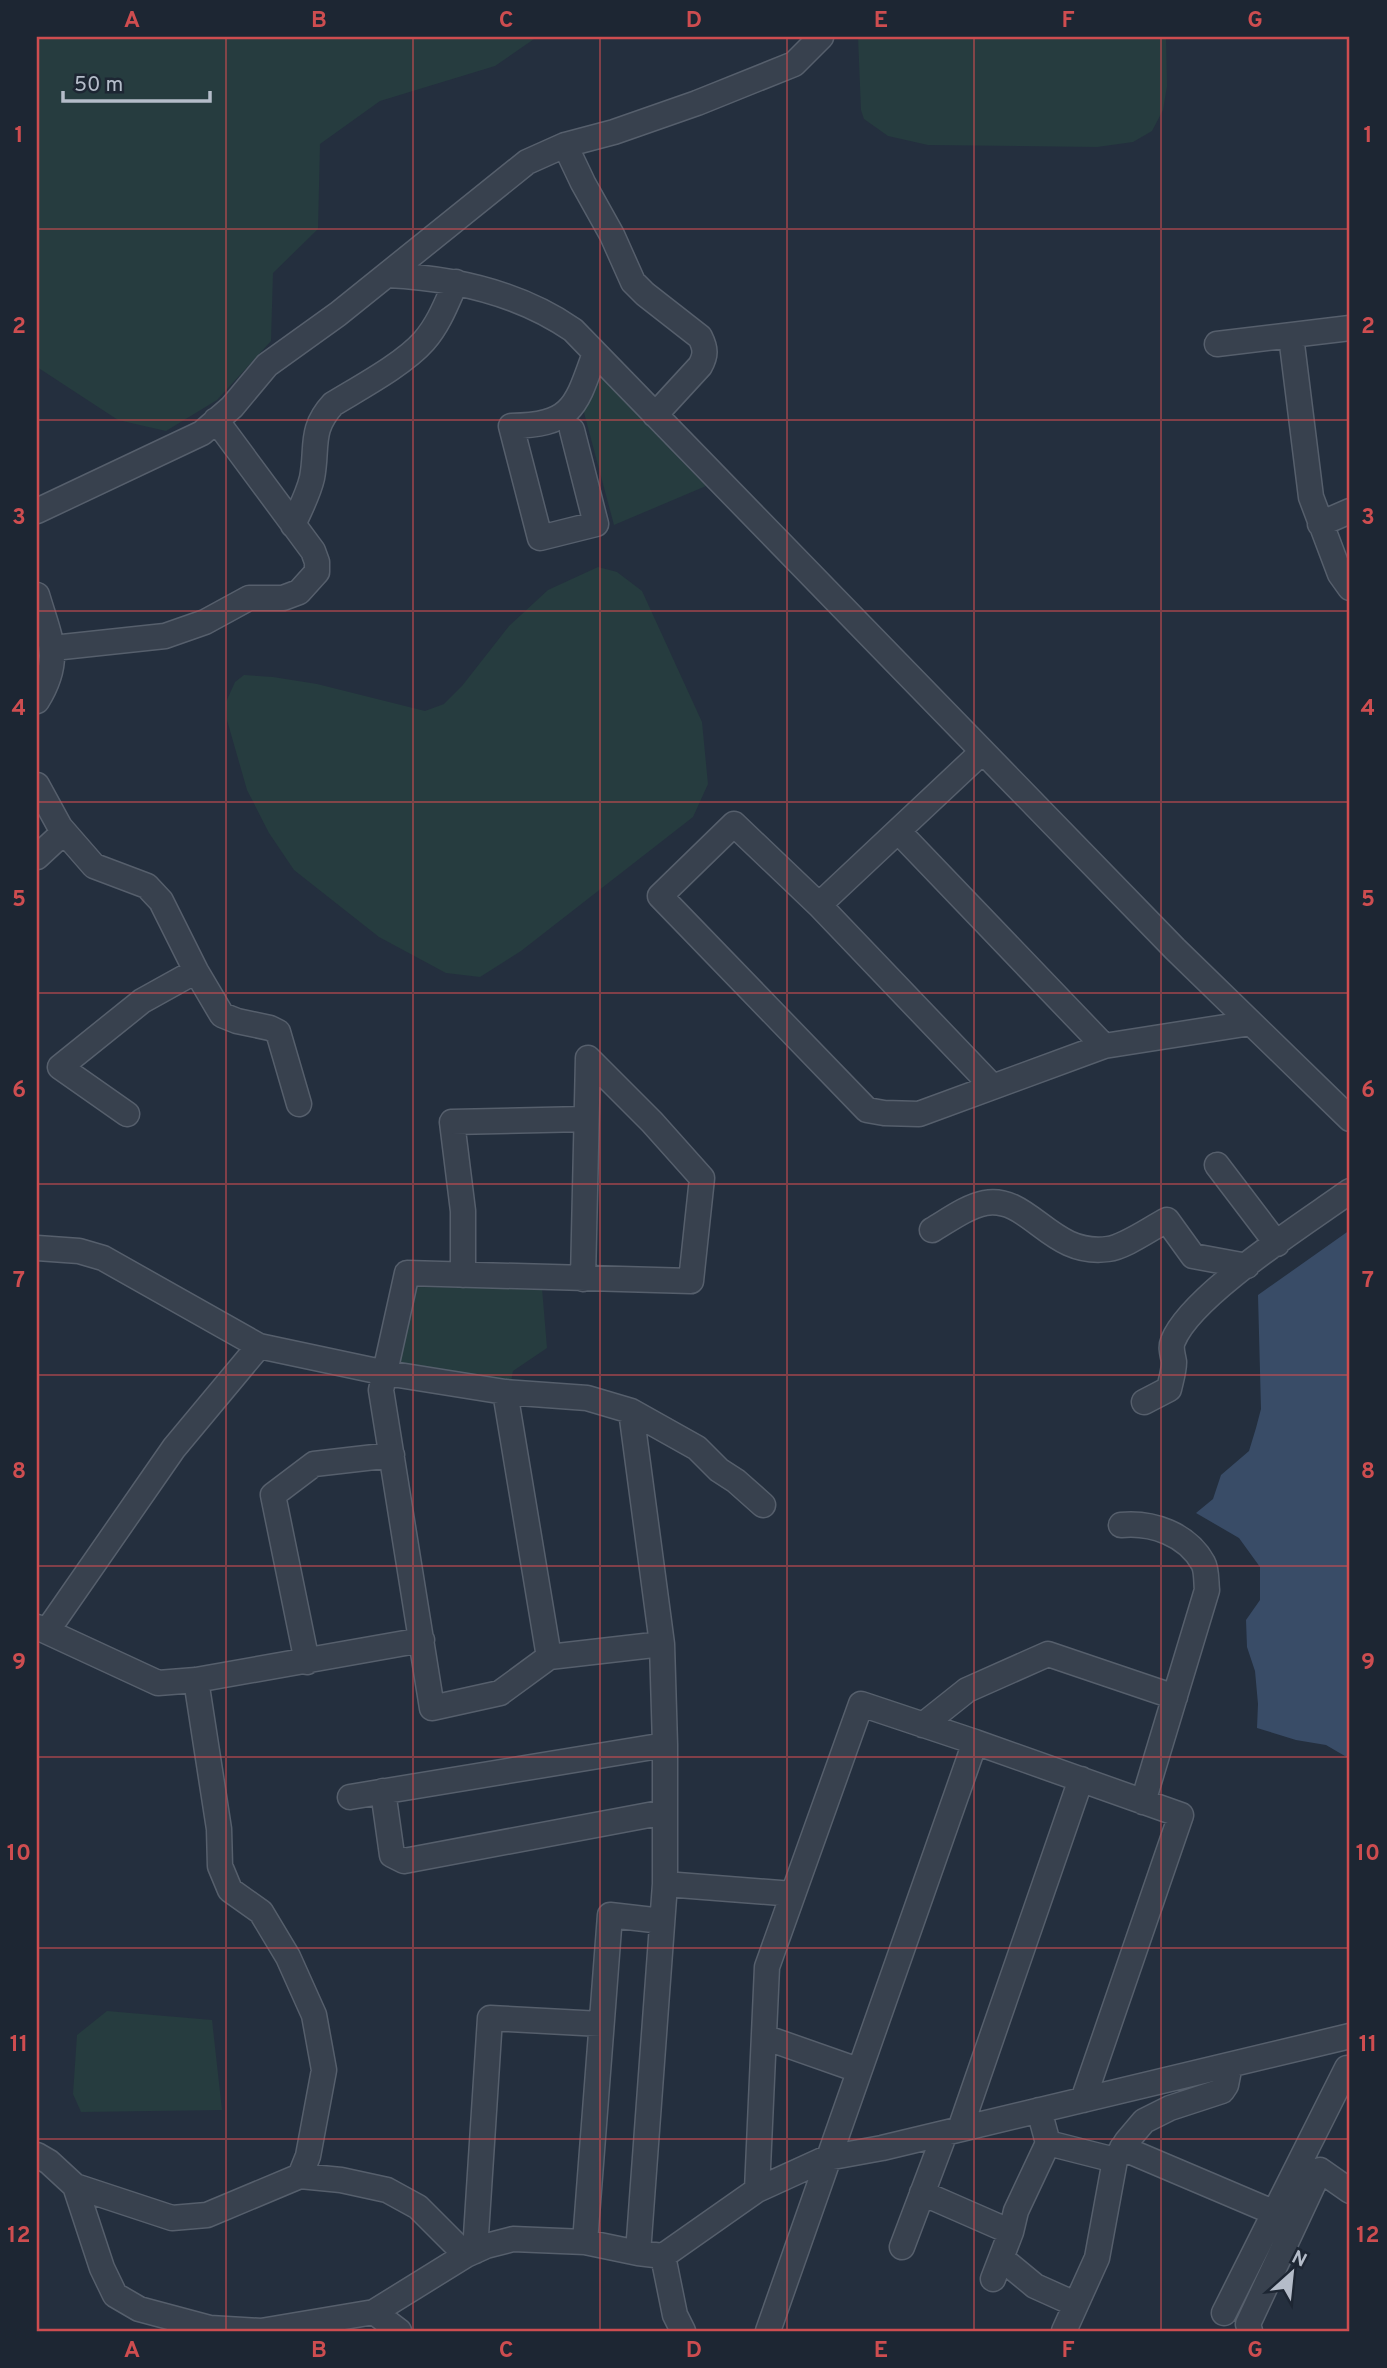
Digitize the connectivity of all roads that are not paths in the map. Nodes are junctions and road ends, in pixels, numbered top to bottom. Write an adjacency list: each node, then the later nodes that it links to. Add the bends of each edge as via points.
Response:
1 (821, 37): 2 (street, via 794,64 614,132)
2 (565, 145): 3 (street, via 527,162); 9 (street, via 633,282 701,337 705,347 700,366)
3 (387, 275): 4 (street); 10 (street, via 267,365)
4 (456, 282): 8 (street, via 550,314); 15 (street, via 440,318 418,346 323,414 316,427 312,476)
5 (1350, 328): 6 (street)
6 (1291, 336): 7 (street); 14 (street, via 1311,497)
7 (1217, 344)
8 (595, 353): 9 (street); 11 (street, via 575,402 561,417 539,426 511,426 540,538 596,524)
9 (655, 415): 20 (street)
10 (216, 420): 12 (street, via 202,433); 15 (street)
11 (572, 430)
12 (37, 511)
13 (1350, 511): 14 (street)
14 (1320, 524): 16 (street)
15 (293, 525): 18 (street, via 317,562 317,572 299,592 283,598 249,598 205,622 165,636)
16 (1350, 588)
17 (37, 595): 18 (street)
18 (53, 648): 19 (street, via 52,668)
19 (37, 701)
20 (982, 752): 22 (street); 27 (street)
21 (37, 785): 23 (street)
22 (898, 831): 25 (street); 28 (street)
23 (64, 832): 24 (street); 26 (street, via 94,866 148,886 161,901)
24 (37, 857)
25 (819, 905): 29 (street); 29 (street, via 734,824 660,896 867,1110 919,1114)
26 (196, 971): 30 (street, via 222,1015 278,1032); 31 (street, via 142,1001 60,1067)
27 (1251, 1023): 28 (street); 33 (street)
28 (1104, 1046): 29 (street)
29 (992, 1086)
30 (299, 1104)
31 (127, 1115)
32 (586, 1119): 40 (street, via 452,1122 463,1211); 41 (street); 41 (street, via 588,1058 702,1178 691,1281)
33 (1350, 1119)
34 (1217, 1165): 37 (street)
35 (1350, 1191): 37 (street)
36 (932, 1230): 39 (street, via 963,1211 987,1203 1006,1204 1073,1247 1091,1250 1112,1249 1167,1220 1192,1256)
37 (1277, 1244): 39 (street)
38 (37, 1248): 42 (street, via 103,1258)
39 (1247, 1266): 45 (street, via 1200,1304 1180,1328 1171,1344 1174,1361 1169,1389)
40 (463, 1275): 41 (street); 43 (street, via 407,1273)
41 (583, 1279)
42 (260, 1346): 43 (street); 50 (street, via 174,1448)
43 (386, 1373): 44 (street); 47 (street, via 381,1390)
44 (505, 1392): 46 (street, via 587,1398); 53 (street)
45 (1144, 1402)
46 (631, 1411): 48 (street, via 697,1448); 52 (street)
47 (392, 1455): 51 (street); 54 (street, via 314,1464 273,1494)
48 (763, 1505)
49 (1121, 1525): 56 (street, via 1141,1523 1167,1531 1185,1542 1204,1564 1207,1590)
50 (42, 1629): 55 (street, via 158,1683)
51 (422, 1640): 53 (street, via 432,1708 500,1693); 54 (street)
52 (662, 1644): 53 (street); 59 (street)
53 (549, 1657)
54 (306, 1662): 55 (street)
55 (197, 1680): 81 (street, via 219,1829 220,1866 230,1890 261,1912 314,2015 324,2070 308,2157)
56 (1175, 1697): 57 (street, via 1048,1654 967,1690); 63 (street)
57 (923, 1725): 58 (street); 66 (street, via 861,1704)
58 (975, 1742): 60 (street); 73 (street)
59 (665, 1745): 61 (street); 64 (street)
60 (1081, 1779): 63 (street); 76 (street)
61 (383, 1791): 62 (street); 64 (street, via 392,1855 404,1861)
62 (350, 1797)
63 (1143, 1802): 74 (street, via 1181,1815)
64 (665, 1812): 65 (street)
65 (665, 1884): 66 (street); 67 (street)
66 (793, 1894): 70 (street, via 767,1967)
67 (662, 1921): 68 (street, via 610,1915); 91 (street)
68 (601, 2024): 88 (street); 90 (street, via 490,2018)
69 (1350, 2036): 71 (street)
70 (764, 2037): 73 (street); 83 (street)
71 (1230, 2065): 74 (street); 78 (street, via 1222,2091 1144,2121)
72 (1349, 2066): 86 (street)
73 (858, 2070): 80 (street)
74 (1083, 2100): 75 (street)
75 (1039, 2110): 76 (street); 77 (street)
76 (952, 2131): 80 (street); 85 (street)
77 (1048, 2143): 78 (street); 87 (street)
78 (1119, 2154): 86 (street); 93 (street, via 1097,2258)
79 (37, 2155): 82 (street)
80 (827, 2158): 83 (street); 98 (street)
81 (300, 2176): 82 (street, via 207,2215 172,2218); 90 (street, via 387,2190 418,2207)
82 (75, 2186): 94 (street, via 115,2295 139,2309 210,2328 261,2331)
83 (757, 2190): 92 (street)
84 (1350, 2191): 100 (street, via 1320,2170 1248,2324)
85 (922, 2193): 87 (street); 89 (street)
86 (1275, 2213): 95 (street)
87 (1011, 2232): 93 (street, via 997,2268)
88 (584, 2242): 90 (street, via 513,2239); 91 (street)
89 (902, 2247)
90 (470, 2253): 94 (street)
91 (638, 2253): 92 (street)
92 (663, 2256): 97 (street, via 675,2315)
93 (1075, 2304): 99 (street)
94 (374, 2312): 96 (street)
95 (1224, 2313)
96 (399, 2331)
97 (683, 2331)
98 (768, 2331)
99 (1063, 2331)
100 (1250, 2331)

